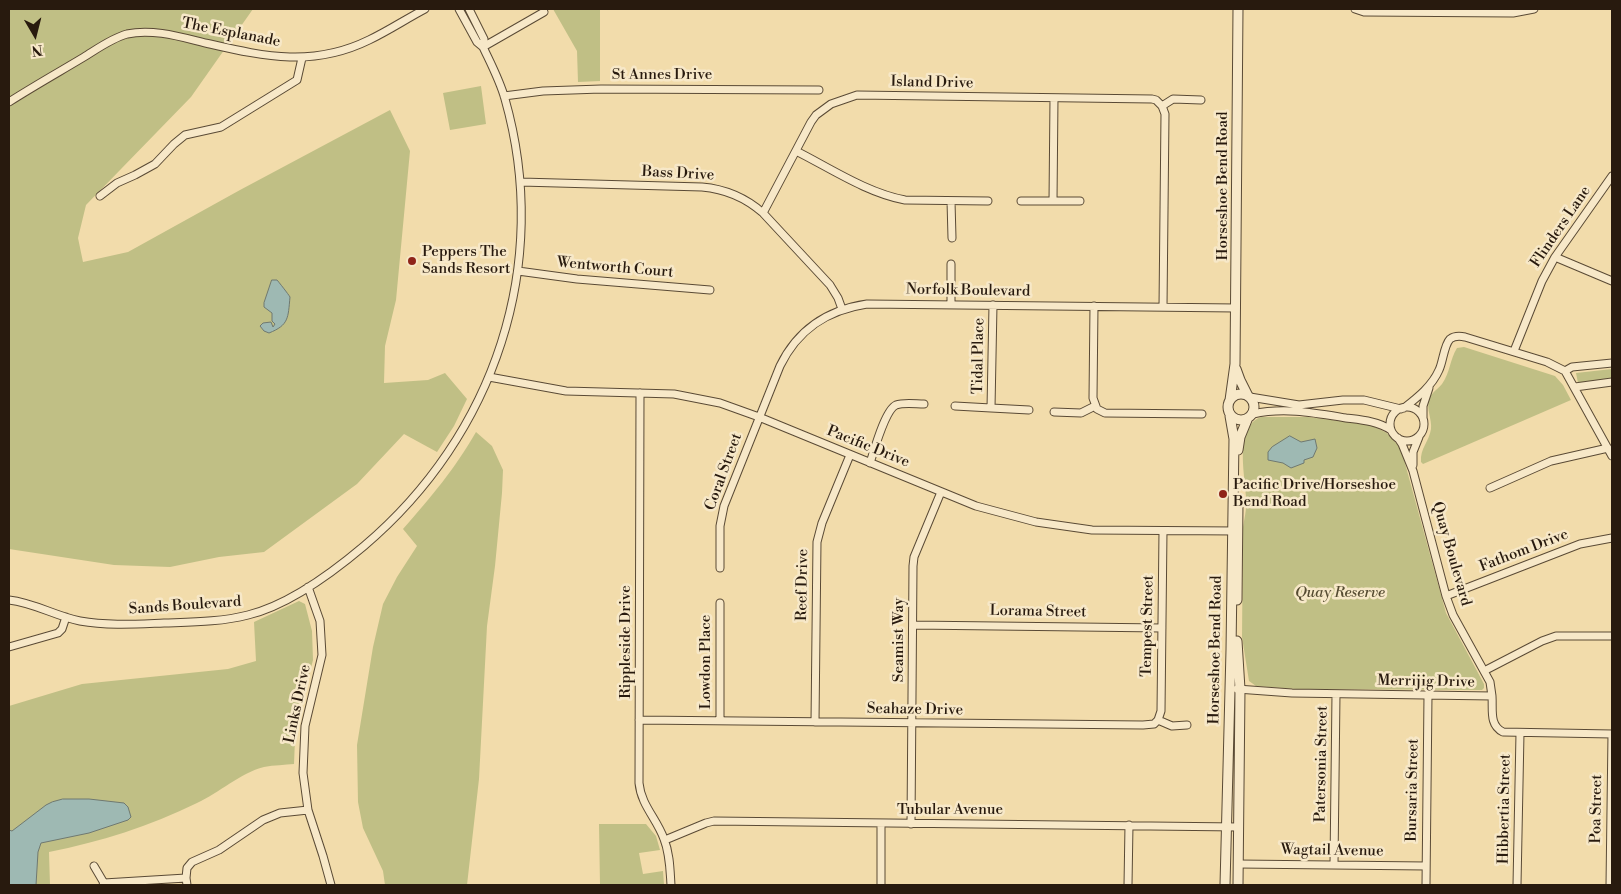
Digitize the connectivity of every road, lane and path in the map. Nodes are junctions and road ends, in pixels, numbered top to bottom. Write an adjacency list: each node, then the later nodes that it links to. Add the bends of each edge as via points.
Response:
1 (425, 9): 9 (street, The Esplanade, via 347,49)
2 (459, 9): 8 (street, Sands Boulevard)
3 (469, 9): 8 (street, Sands Boulevard, via 484,39)
4 (1238, 9): 36 (street, Horseshoe Bend Road)
5 (1355, 9): 6 (street, via 1364,12 1503,13)
6 (1534, 9)
7 (544, 12): 8 (street)
8 (483, 47): 11 (street, Sands Boulevard)
9 (302, 58): 14 (street, The Esplanade, via 274,57 169,35 135,33 97,49); 19 (street, via 297,80 221,127 185,136 155,164 116,183)
10 (819, 90): 11 (street, St Annes Drive, via 600,89)
11 (504, 96): 18 (street, Sands Boulevard)
12 (1054, 98): 15 (street, Island Drive, via 1152,99); 16 (street, Island Drive, via 857,95 831,104 816,115); 23 (street)
13 (1201, 100): 15 (street, via 1173,99)
14 (9, 102)
15 (1162, 106): 35 (street, via 1165,114)
16 (796, 151): 20 (street, via 885,195 905,200); 25 (street, Island Drive)
17 (1612, 176): 27 (street, Flinders Lane)
18 (521, 182): 25 (street, Bass Drive, via 711,188 743,199); 29 (street, Sands Boulevard)
19 (100, 196)
20 (951, 200): 21 (street); 26 (street)
21 (988, 200)
22 (1021, 201): 23 (street)
23 (1053, 201): 24 (street)
24 (1080, 201)
25 (763, 214): 37 (street, Bass Drive, via 830,285)
26 (952, 238)
27 (1555, 257): 30 (street); 38 (street, Flinders Lane)
28 (952, 264): 32 (street)
29 (518, 271): 31 (street, Wentworth Court); 42 (street, Sands Boulevard, via 508,322)
30 (1612, 281)
31 (710, 290)
32 (951, 305): 33 (street, Norfolk Boulevard); 37 (street, Norfolk Boulevard, via 867,304)
33 (993, 305): 34 (street, Norfolk Boulevard); 52 (street, Tidal Place)
34 (1094, 306): 35 (street, Norfolk Boulevard); 51 (street)
35 (1163, 307): 36 (street, Norfolk Boulevard)
36 (1236, 308): 40 (street, Horseshoe Bend Road)
37 (842, 309): 58 (street, Norfolk Boulevard, via 817,322 792,345)
38 (1514, 351): 41 (street); 44 (street, via 1455,336 1447,342 1442,363)
39 (1612, 362): 41 (street, via 1572,367)
40 (1235, 364): 47 (street, Horseshoe Bend Road); 48 (street, Horseshoe Bend Road)
41 (1565, 371): 45 (street)
42 (489, 377): 46 (street, Pacific Drive, via 566,391); 75 (street, Sands Boulevard, via 455,443 407,505 356,553)
43 (1612, 382): 45 (street)
44 (1431, 383): 53 (street); 60 (street, Quay Boulevard, via 1424,400)
45 (1575, 387): 64 (street)
46 (640, 393): 58 (street, Pacific Drive, via 699,398); 90 (street, Rippleside Drive)
47 (1249, 397): 48 (street, via 1236,395); 53 (street, via 1299,405 1364,400); 59 (street, via 1254,405)
48 (1230, 400): 57 (street, via 1227,408)
49 (924, 404): 67 (street, via 898,404 892,408)
50 (955, 406): 52 (street, Tidal Place)
51 (1095, 406): 55 (street, via 1081,413); 56 (street, via 1105,413)
52 (991, 408): 54 (street, Tidal Place)
53 (1403, 408): 60 (street, via 1417,411); 61 (street, via 1393,415)
54 (1029, 410)
55 (1054, 412)
56 (1202, 414)
57 (1230, 416): 59 (street, via 1239,421); 71 (street, Horseshoe Bend Road, via 1234,439)
58 (759, 417): 65 (street, Pacific Drive); 74 (street, Coral Street, via 721,516)
59 (1250, 417): 61 (street, via 1279,411 1320,413 1371,421); 71 (street, Horseshoe Bend Road, via 1240,437)
60 (1423, 418): 62 (street, Quay Boulevard, via 1424,427)
61 (1392, 430): 63 (street, Quay Boulevard)
62 (1419, 436): 63 (street, via 1406,441); 68 (street, Quay Boulevard, via 1413,452)
63 (1398, 438): 68 (street, Quay Boulevard)
64 (1608, 448): 66 (street); 69 (street, via 1551,461)
65 (850, 455): 67 (street, Pacific Drive); 93 (street, Reef Drive, via 817,542)
66 (1612, 456)
67 (870, 463): 70 (street, Pacific Drive)
68 (1413, 471): 76 (street, Quay Boulevard)
69 (1490, 488)
70 (941, 492): 72 (street, Pacific Drive, via 998,513 1036,522 1092,530); 80 (street, Seamist Way, via 914,557)
71 (1235, 531): 72 (street, Pacific Drive); 85 (street, Horseshoe Bend Road); 86 (street, Horseshoe Bend Road)
72 (1163, 532): 81 (street, Tempest Street)
73 (1612, 538): 76 (street, Fathom Drive, via 1580,544)
74 (720, 568)
75 (308, 587): 79 (street, Sands Boulevard, via 272,607 230,619 123,624 91,623); 98 (street, Links Drive, via 320,621 322,655 303,742)
76 (1446, 596): 84 (street, Quay Boulevard)
77 (9, 600): 79 (street, Sands Boulevard)
78 (720, 603): 92 (street, Lowdon Place)
79 (66, 617): 83 (street, via 58,632)
80 (913, 625): 81 (street, Lorama Street); 94 (street, Seamist Way)
81 (1162, 628): 91 (street, Tempest Street, via 1161,711)
82 (1612, 636): 84 (street, via 1556,636)
83 (9, 647)
84 (1484, 671): 89 (street, Quay Boulevard)
85 (1230, 689): 86 (street, Merrijig Drive); 102 (street, Horseshoe Bend Road)
86 (1240, 689): 87 (street, Merrijig Drive); 103 (street, Horseshoe Bend Road)
87 (1336, 694): 88 (street, Merrijig Drive); 106 (street, Patersonia Street)
88 (1428, 695): 89 (street, Merrijig Drive); 108 (street, Bursaria Street)
89 (1492, 696): 96 (street, Merrijig Drive, via 1495,726 1503,732)
90 (639, 720): 92 (street, Seahaze Drive); 104 (street, Rippleside Drive, via 641,797)
91 (1158, 720): 94 (street, Seahaze Drive, via 1154,724 1143,725); 95 (street, Seahaze Drive, via 1172,726)
92 (720, 722): 93 (street, Seahaze Drive)
93 (815, 722): 94 (street, Seahaze Drive)
94 (912, 724): 100 (street, Seamist Way)
95 (1187, 725)
96 (1520, 732): 97 (street, Merrijig Drive); 118 (street, Hibbertia Street)
97 (1612, 734): 119 (street, Poa Street)
98 (308, 810): 109 (street, via 271,816 254,824 219,850 192,862 187,868); 111 (street, Links Drive)
99 (881, 823): 100 (street, Tubular Avenue); 104 (street, Tubular Avenue, via 714,821); 113 (street)
100 (911, 824): 101 (street, Tubular Avenue)
101 (1129, 825): 102 (street, Tubular Avenue); 114 (street)
102 (1225, 826): 103 (street, Tubular Avenue); 115 (street, Horseshoe Bend Road)
103 (1238, 827): 105 (street, Horseshoe Bend Road)
104 (665, 840): 112 (street, Rippleside Drive)
105 (1238, 864): 106 (street, Wagtail Avenue); 116 (street, Horseshoe Bend Road)
106 (1334, 864): 108 (street, Wagtail Avenue)
107 (94, 866): 110 (street)
108 (1426, 866): 117 (street, Bursaria Street)
109 (186, 882): 110 (street)
110 (104, 884)
111 (331, 885)
112 (671, 885)
113 (881, 885)
114 (1128, 885)
115 (1225, 885)
116 (1238, 885)
117 (1426, 885)
118 (1517, 885)
119 (1610, 885)

